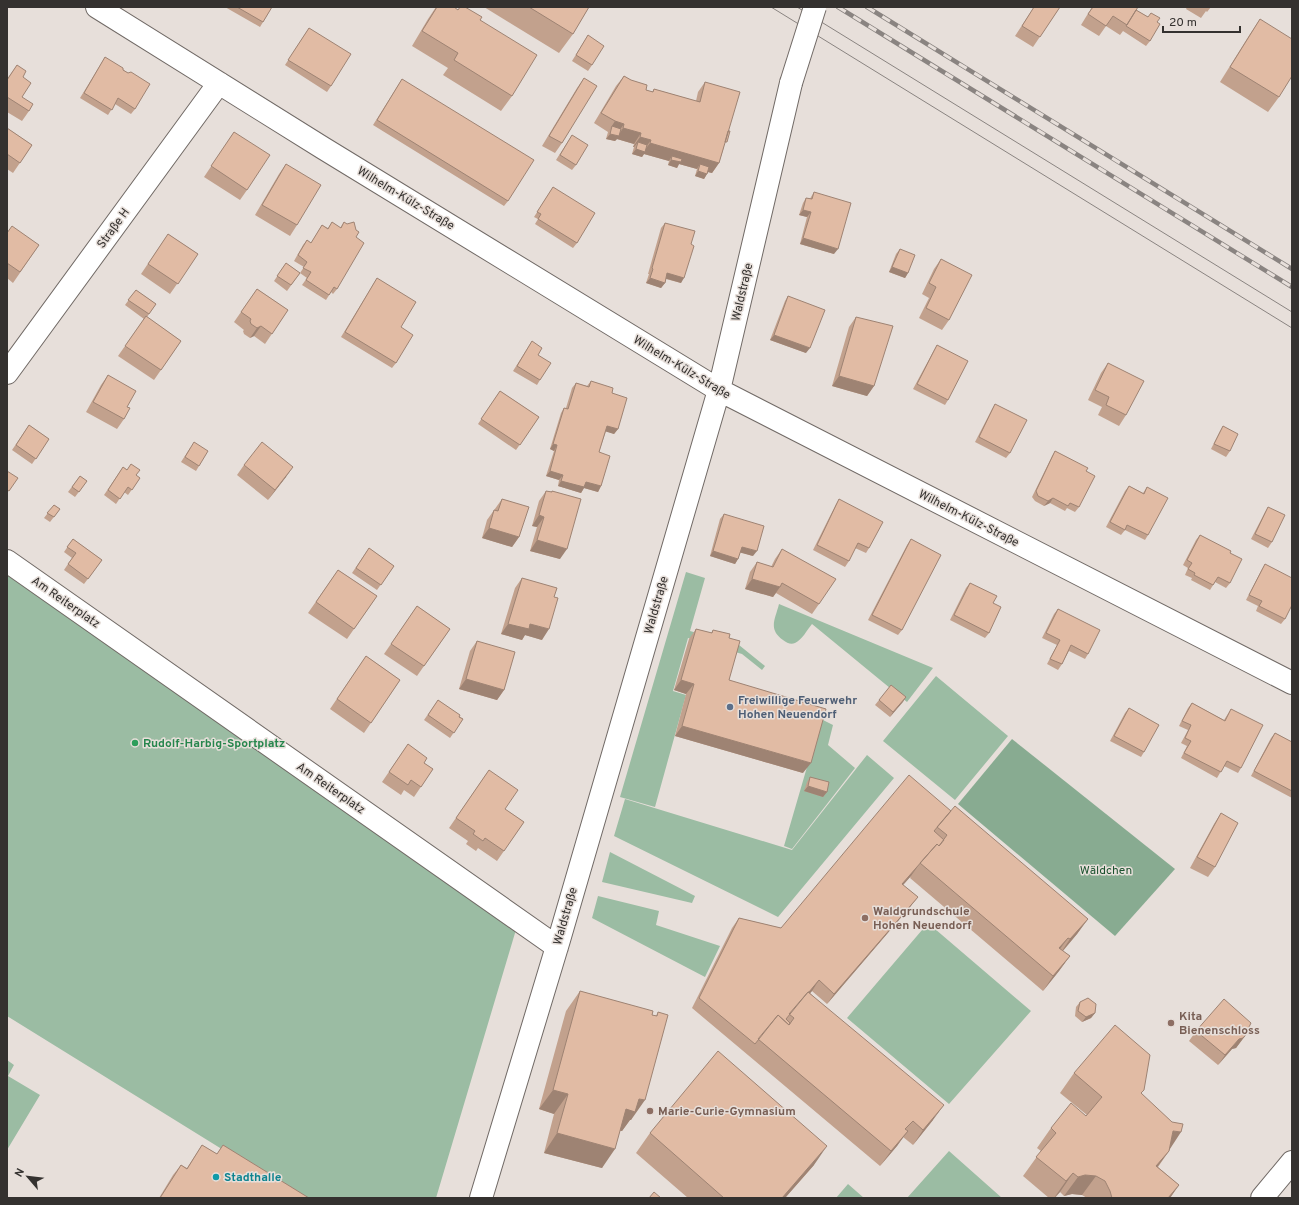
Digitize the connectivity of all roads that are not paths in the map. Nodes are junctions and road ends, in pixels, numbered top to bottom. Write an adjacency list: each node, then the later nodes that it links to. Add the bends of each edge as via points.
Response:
1 (97, 7): 3 (street, Wilhelm-Külz-Straße)
2 (815, 7): 5 (street, Waldstraße, bridge, via 791,83)
3 (219, 83): 4 (street, Straße H); 5 (street, Wilhelm-Külz-Straße)
4 (7, 373)
5 (719, 390): 7 (street, Wilhelm-Külz-Straße); 8 (street, Waldstraße)
6 (7, 561): 8 (street, Am Reiterplatz)
7 (1292, 683)
8 (556, 947): 10 (street, Waldstraße)
9 (1292, 1162): 11 (street)
10 (481, 1198)
11 (1262, 1198)

